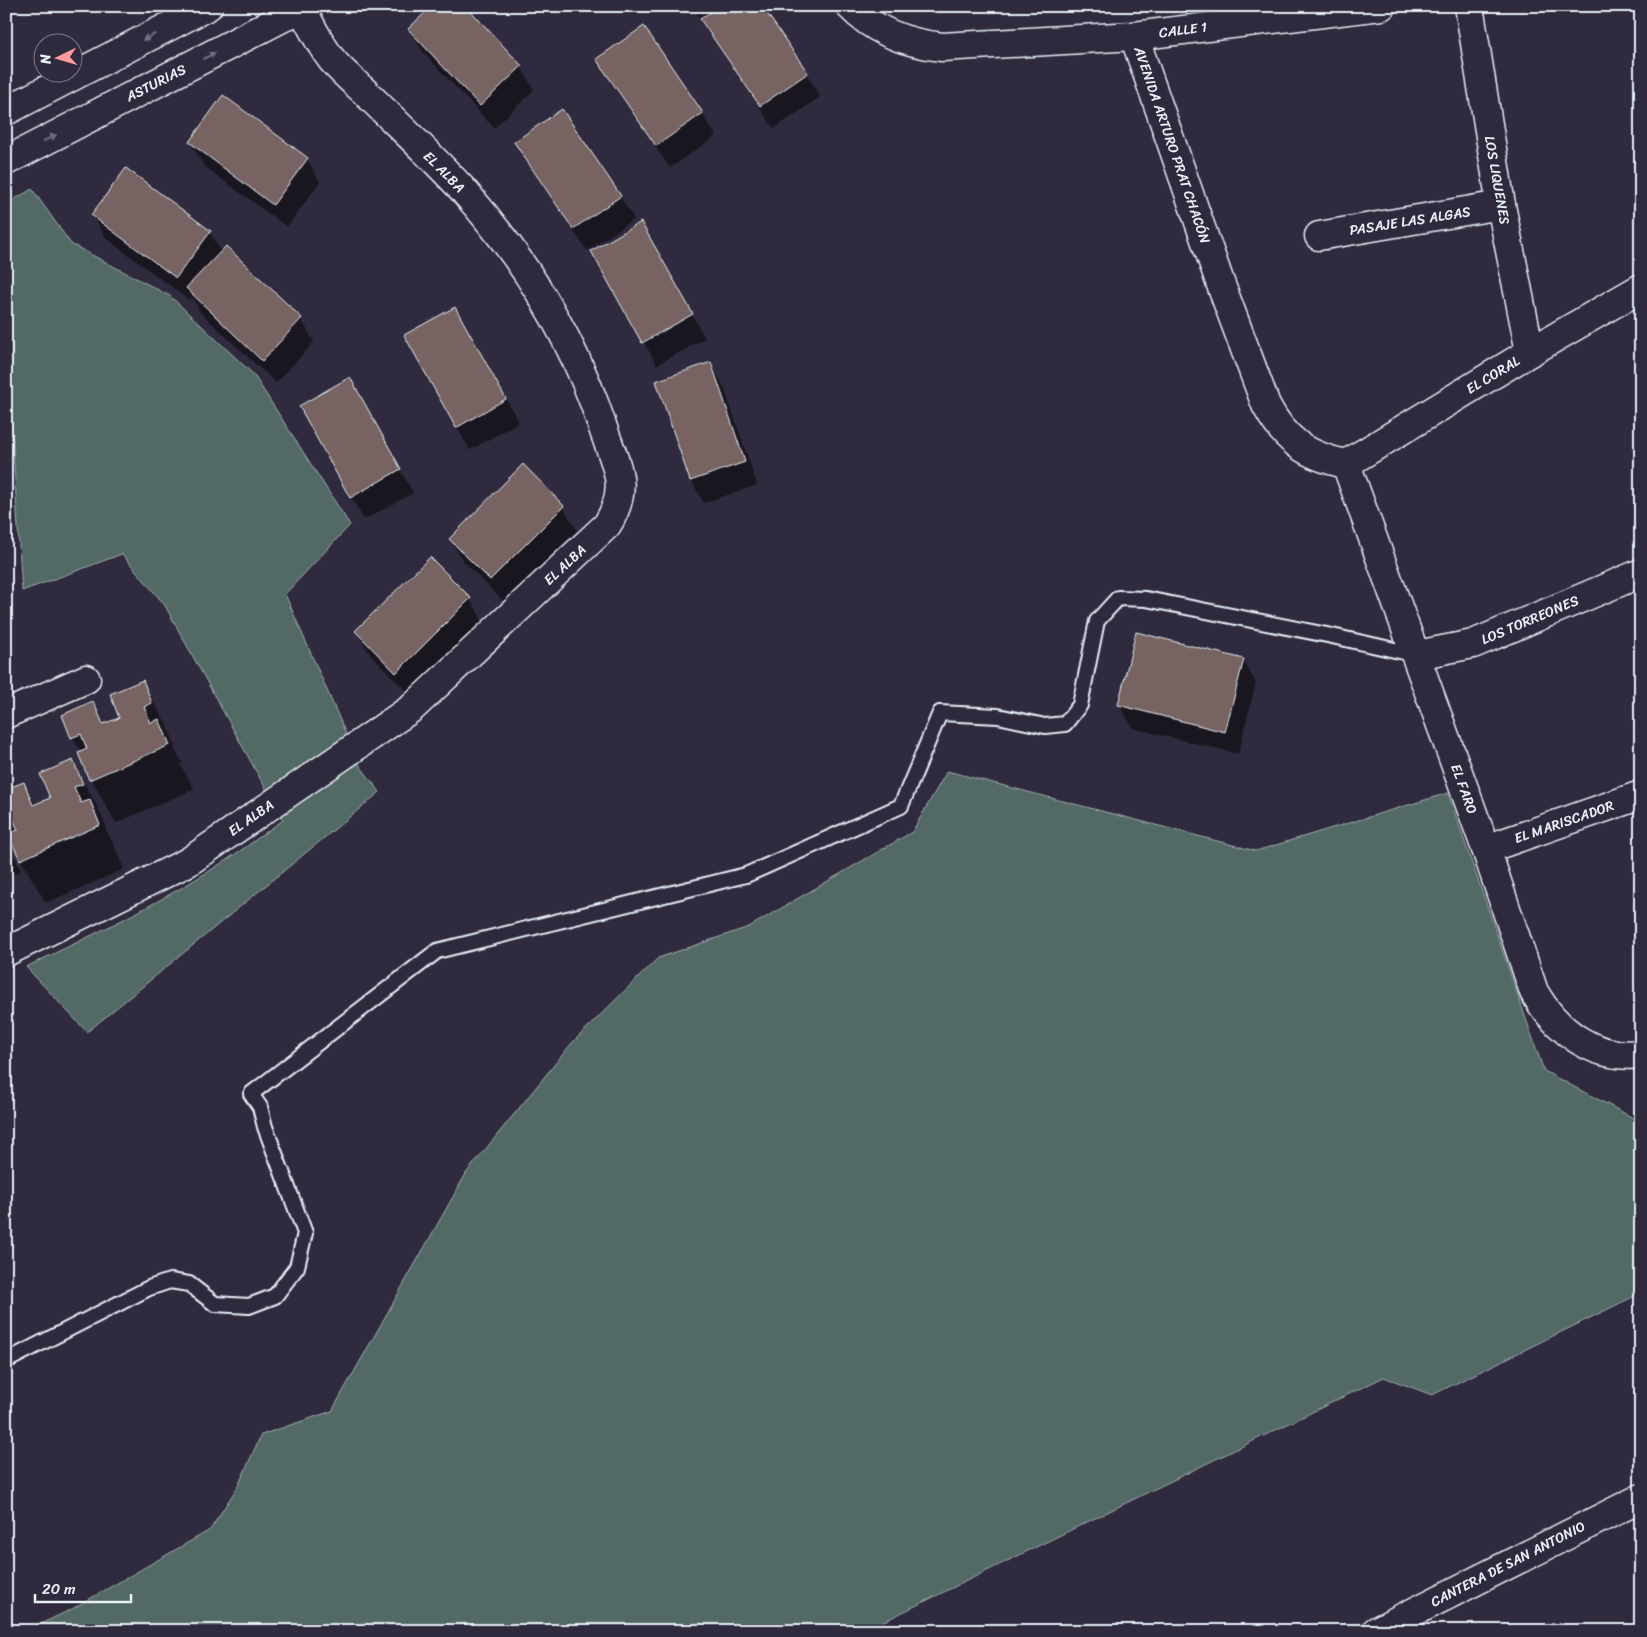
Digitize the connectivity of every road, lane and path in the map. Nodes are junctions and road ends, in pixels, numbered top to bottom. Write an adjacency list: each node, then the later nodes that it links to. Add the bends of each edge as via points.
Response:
1 (208, 6): 7 (street, one-way to 7)
2 (850, 6): 6 (street, AVENIDA ARTURO PRAT CHACÓN, via 877,28 919,45 942,47)
3 (1381, 6): 6 (street, CALLE 1)
4 (1470, 6): 9 (street, LOS LIQUENES)
5 (303, 7): 8 (street, ASTURIAS, one-way to 5); 20 (street, EL ALBA, via 332,59 463,190 530,276 558,322 597,408 620,479 616,510 607,525 412,708 188,862)
6 (1134, 36): 13 (street, AVENIDA ARTURO PRAT CHACÓN, via 1266,406 1284,433 1296,444 1311,454)
7 (6, 111)
8 (6, 161)
9 (1500, 206): 10 (street, PASAJE LAS ALGAS); 12 (street, LOS LIQUENES)
10 (1319, 236)
11 (1641, 288): 12 (street, EL CORAL)
12 (1530, 352): 13 (street, EL CORAL)
13 (1346, 464): 15 (street, EL FARO)
14 (1641, 573): 15 (street, LOS TORREONES, via 1473,644)
15 (1417, 655): 19 (street, EL FARO); 22 (lane, via 1146,599 1118,598 1097,621 1080,705 1065,724 1044,726 998,716 940,713 901,806 746,875 437,951 251,1094 260,1107 305,1233 298,1267 275,1296 249,1306 215,1304 189,1284 170,1281 149,1288)
16 (86, 679): 17 (street)
17 (6, 714)
18 (1641, 795): 19 (street, EL MARISCADOR)
19 (1486, 849): 21 (street, EL FARO, via 1534,992 1544,1010 1558,1026 1594,1048 1613,1053)
20 (6, 952)
21 (1641, 1054)
22 (6, 1361)
23 (1641, 1498): 24 (street, CANTERA DE SAN ANTONIO)
24 (1376, 1631)

